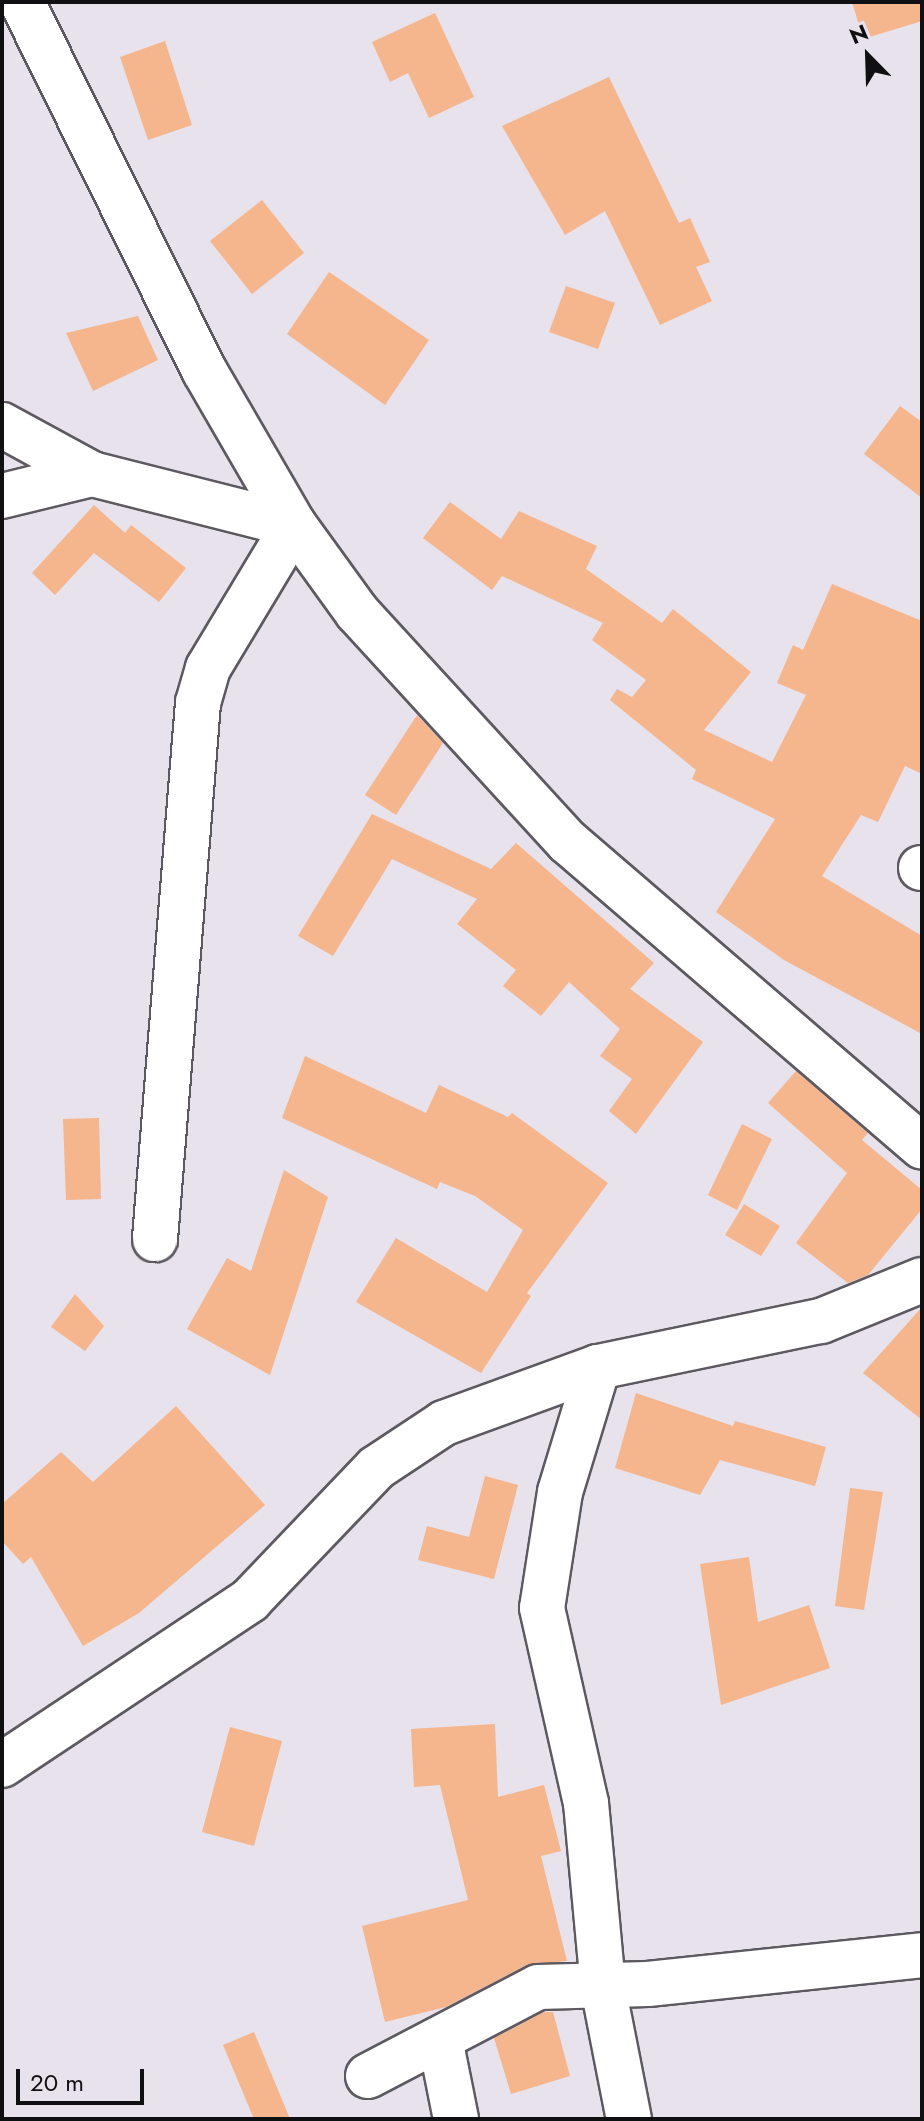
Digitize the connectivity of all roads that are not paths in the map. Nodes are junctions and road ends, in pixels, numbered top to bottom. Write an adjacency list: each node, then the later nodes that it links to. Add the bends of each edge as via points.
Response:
1 (22, 2): 5 (street, via 204,370)
2 (2, 425): 3 (street)
3 (92, 474): 4 (street); 5 (street)
4 (2, 496)
5 (294, 525): 6 (street, via 357,612 568,842); 7 (street, via 208,668 198,703)
6 (922, 1146)
7 (155, 1239)
8 (922, 1280): 9 (street, via 821,1321)
9 (598, 1367): 10 (street, via 444,1423 376,1468 250,1600); 12 (street, via 553,1523 542,1608 586,1803)
10 (2, 1765)
11 (922, 1955): 12 (street)
12 (603, 1987): 13 (street, via 538,1987); 16 (street)
13 (440, 2039): 14 (street); 15 (street)
14 (368, 2076)
15 (456, 2119)
16 (629, 2119)

